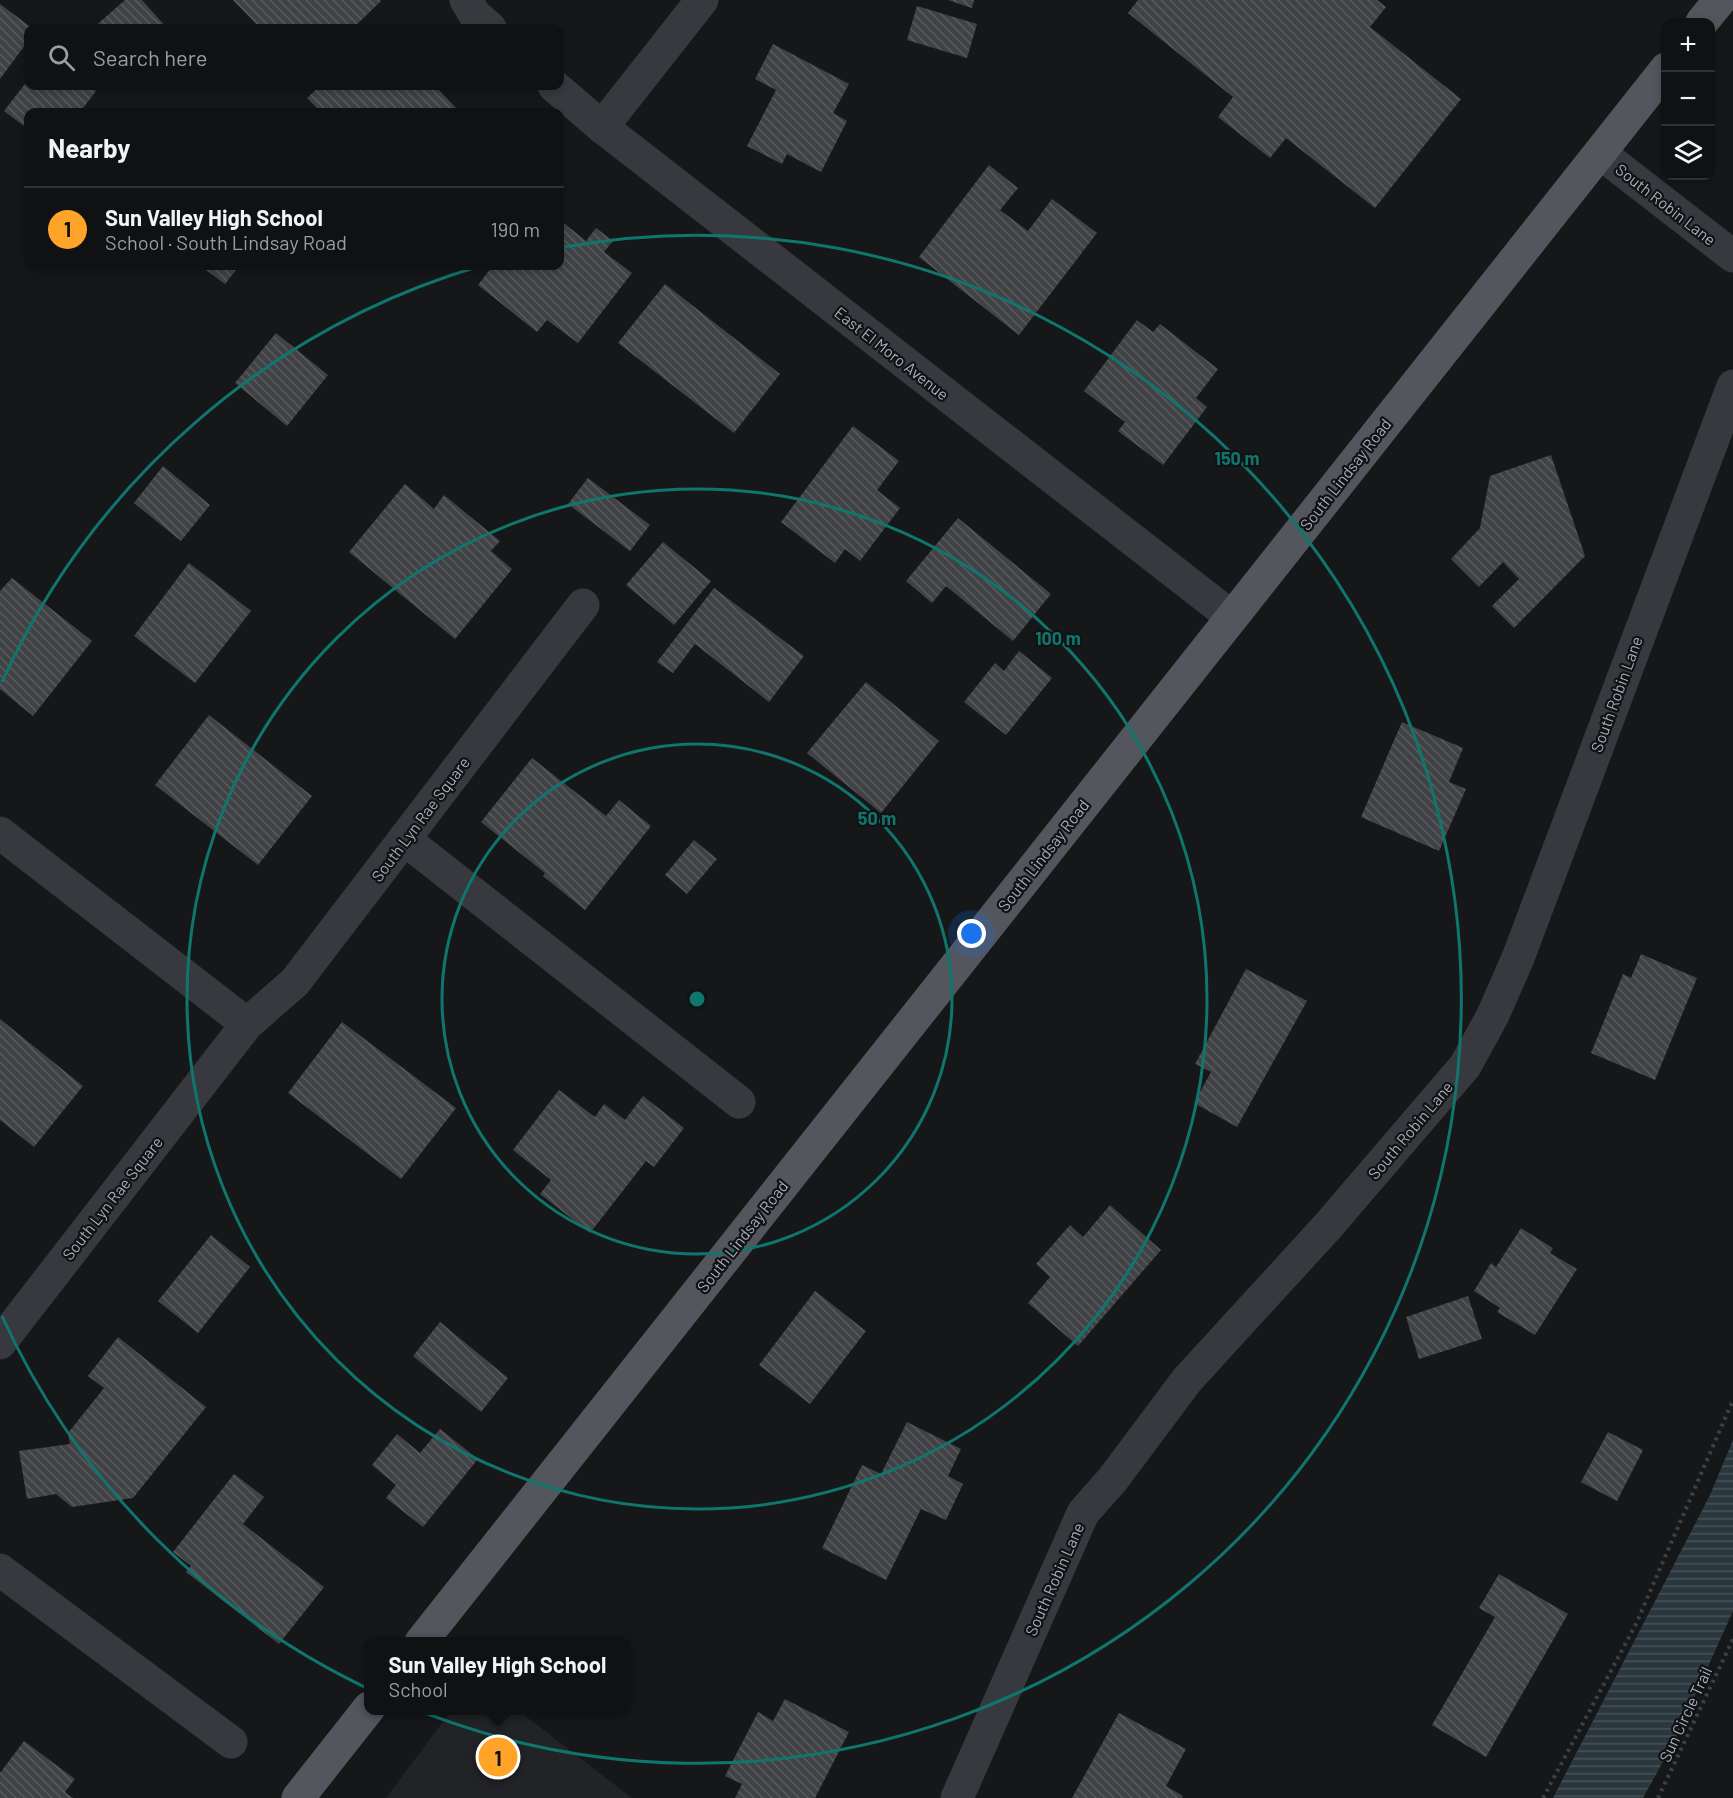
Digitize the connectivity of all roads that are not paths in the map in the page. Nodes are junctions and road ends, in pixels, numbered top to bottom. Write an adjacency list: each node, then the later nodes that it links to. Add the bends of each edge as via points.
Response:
1 (466, 0): 5 (street)
2 (702, 0): 8 (street)
3 (1720, 0): 4 (main road)
4 (1705, 18)
5 (485, 24)
6 (1663, 72): 9 (main road, South Lindsay Road)
7 (559, 90): 8 (street, East El Moro Avenue)
8 (602, 128): 13 (street, East El Moro Avenue)
9 (1600, 153): 10 (street, South Robin Lane); 13 (main road, South Lindsay Road)
10 (1733, 256)
11 (1733, 386): 24 (street, South Robin Lane, via 1518,958 1465,1066 1328,1226 1187,1380 1083,1513)
12 (584, 604): 15 (street, South Lyn Rae Square)
13 (1232, 617): 20 (main road, South Lindsay Road)
14 (0, 833): 16 (street)
15 (404, 839): 16 (street, South Lyn Rae Square, via 295,982); 17 (street)
16 (247, 1024): 18 (street, South Lyn Rae Square)
17 (739, 1102)
18 (0, 1343)
19 (0, 1570): 22 (street)
20 (424, 1637)
21 (364, 1714): 23 (main road)
22 (231, 1742)
23 (298, 1798)
24 (957, 1798)

